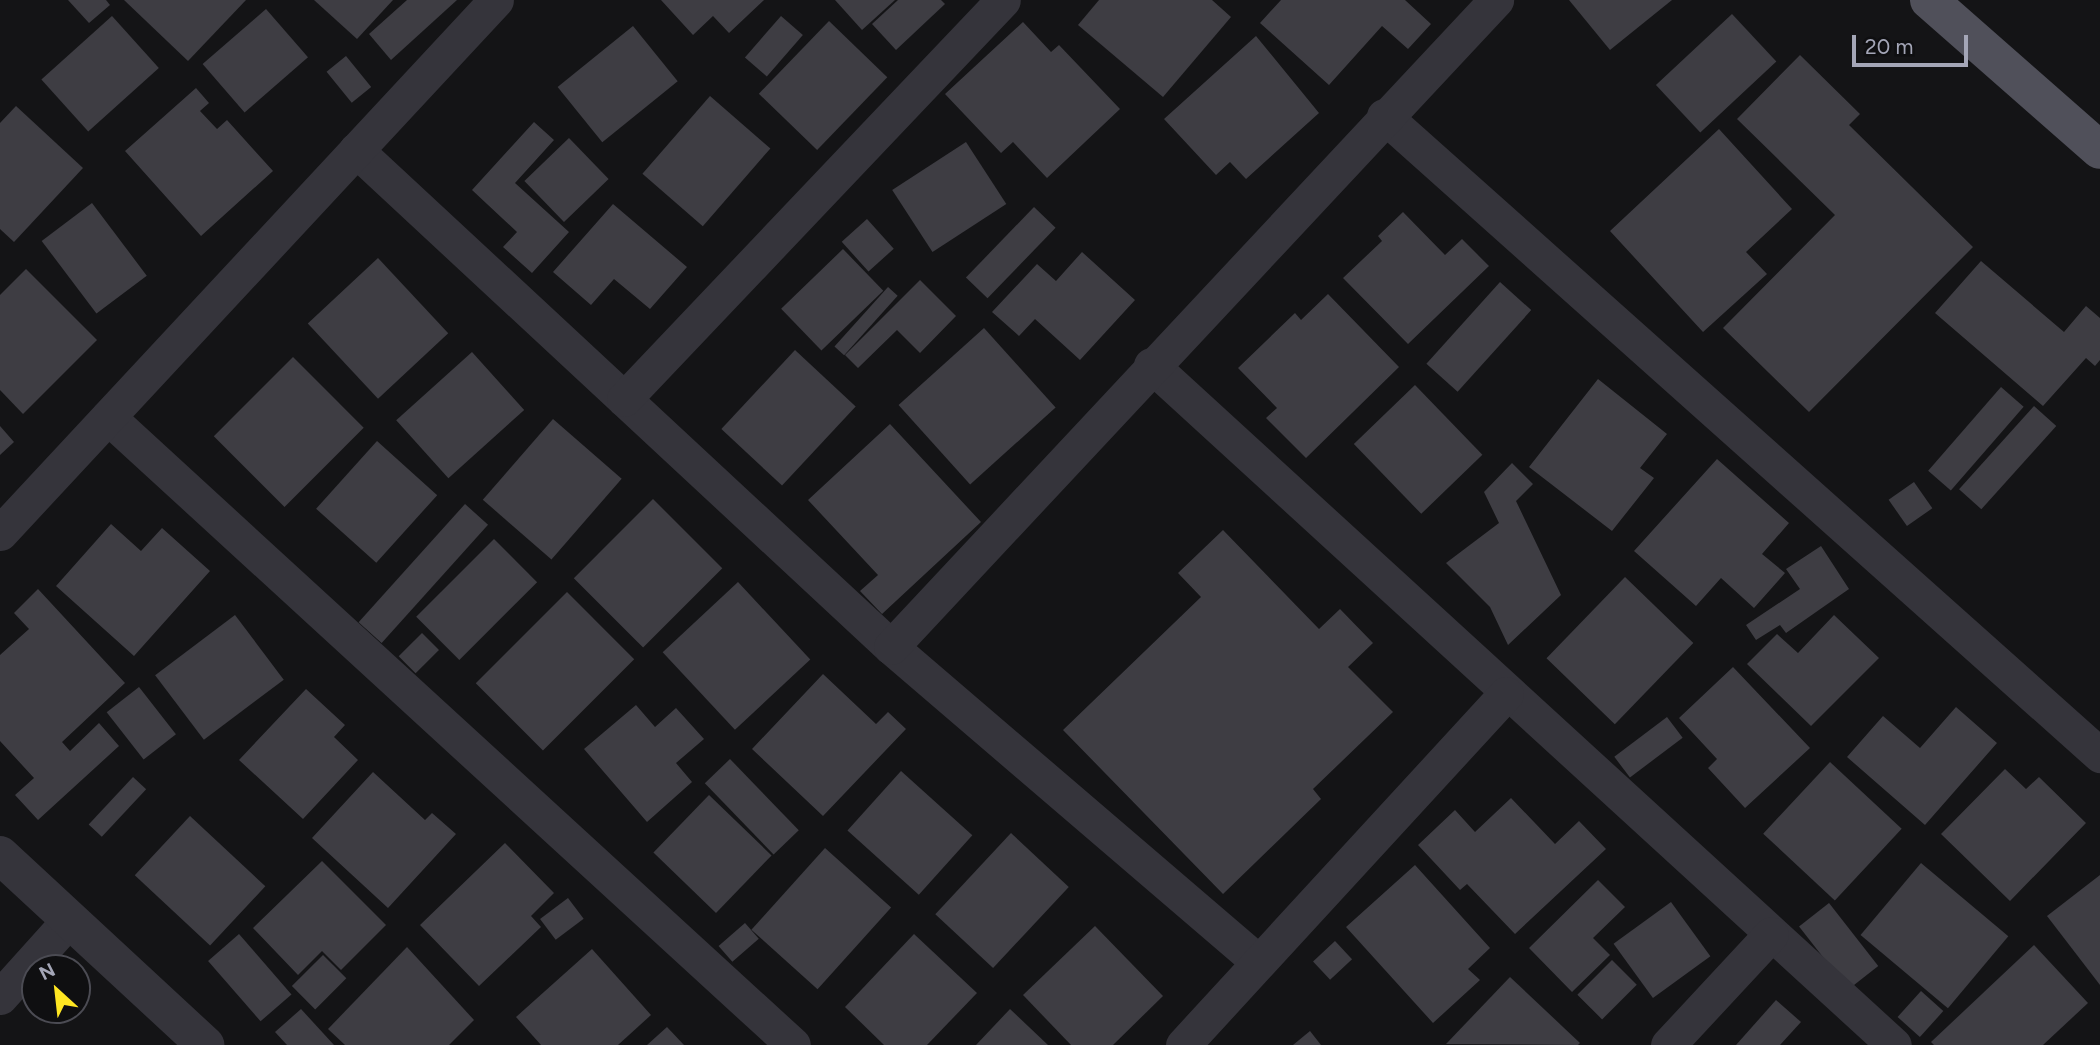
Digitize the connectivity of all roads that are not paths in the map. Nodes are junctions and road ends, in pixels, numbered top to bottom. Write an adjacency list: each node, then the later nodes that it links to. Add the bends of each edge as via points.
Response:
1 (496, 0): 6 (street)
2 (1003, 0): 9 (street)
3 (1496, 0): 5 (street)
4 (1929, 0): 7 (main road)
5 (1384, 116): 8 (street); 14 (street)
6 (356, 150): 9 (street); 10 (street)
7 (2100, 150)
8 (1152, 365): 12 (street); 13 (street)
9 (624, 399): 12 (street)
10 (108, 417): 11 (street); 21 (street)
11 (0, 533)
12 (891, 647): 18 (street)
13 (1506, 694): 17 (street); 18 (street)
14 (2100, 755)
15 (0, 855): 16 (street)
16 (70, 919): 19 (street); 20 (street)
17 (1771, 934): 23 (street); 24 (street)
18 (1259, 962): 22 (street)
19 (0, 997)
20 (205, 1045)
21 (793, 1045)
22 (1183, 1045)
23 (1668, 1045)
24 (1894, 1045)

